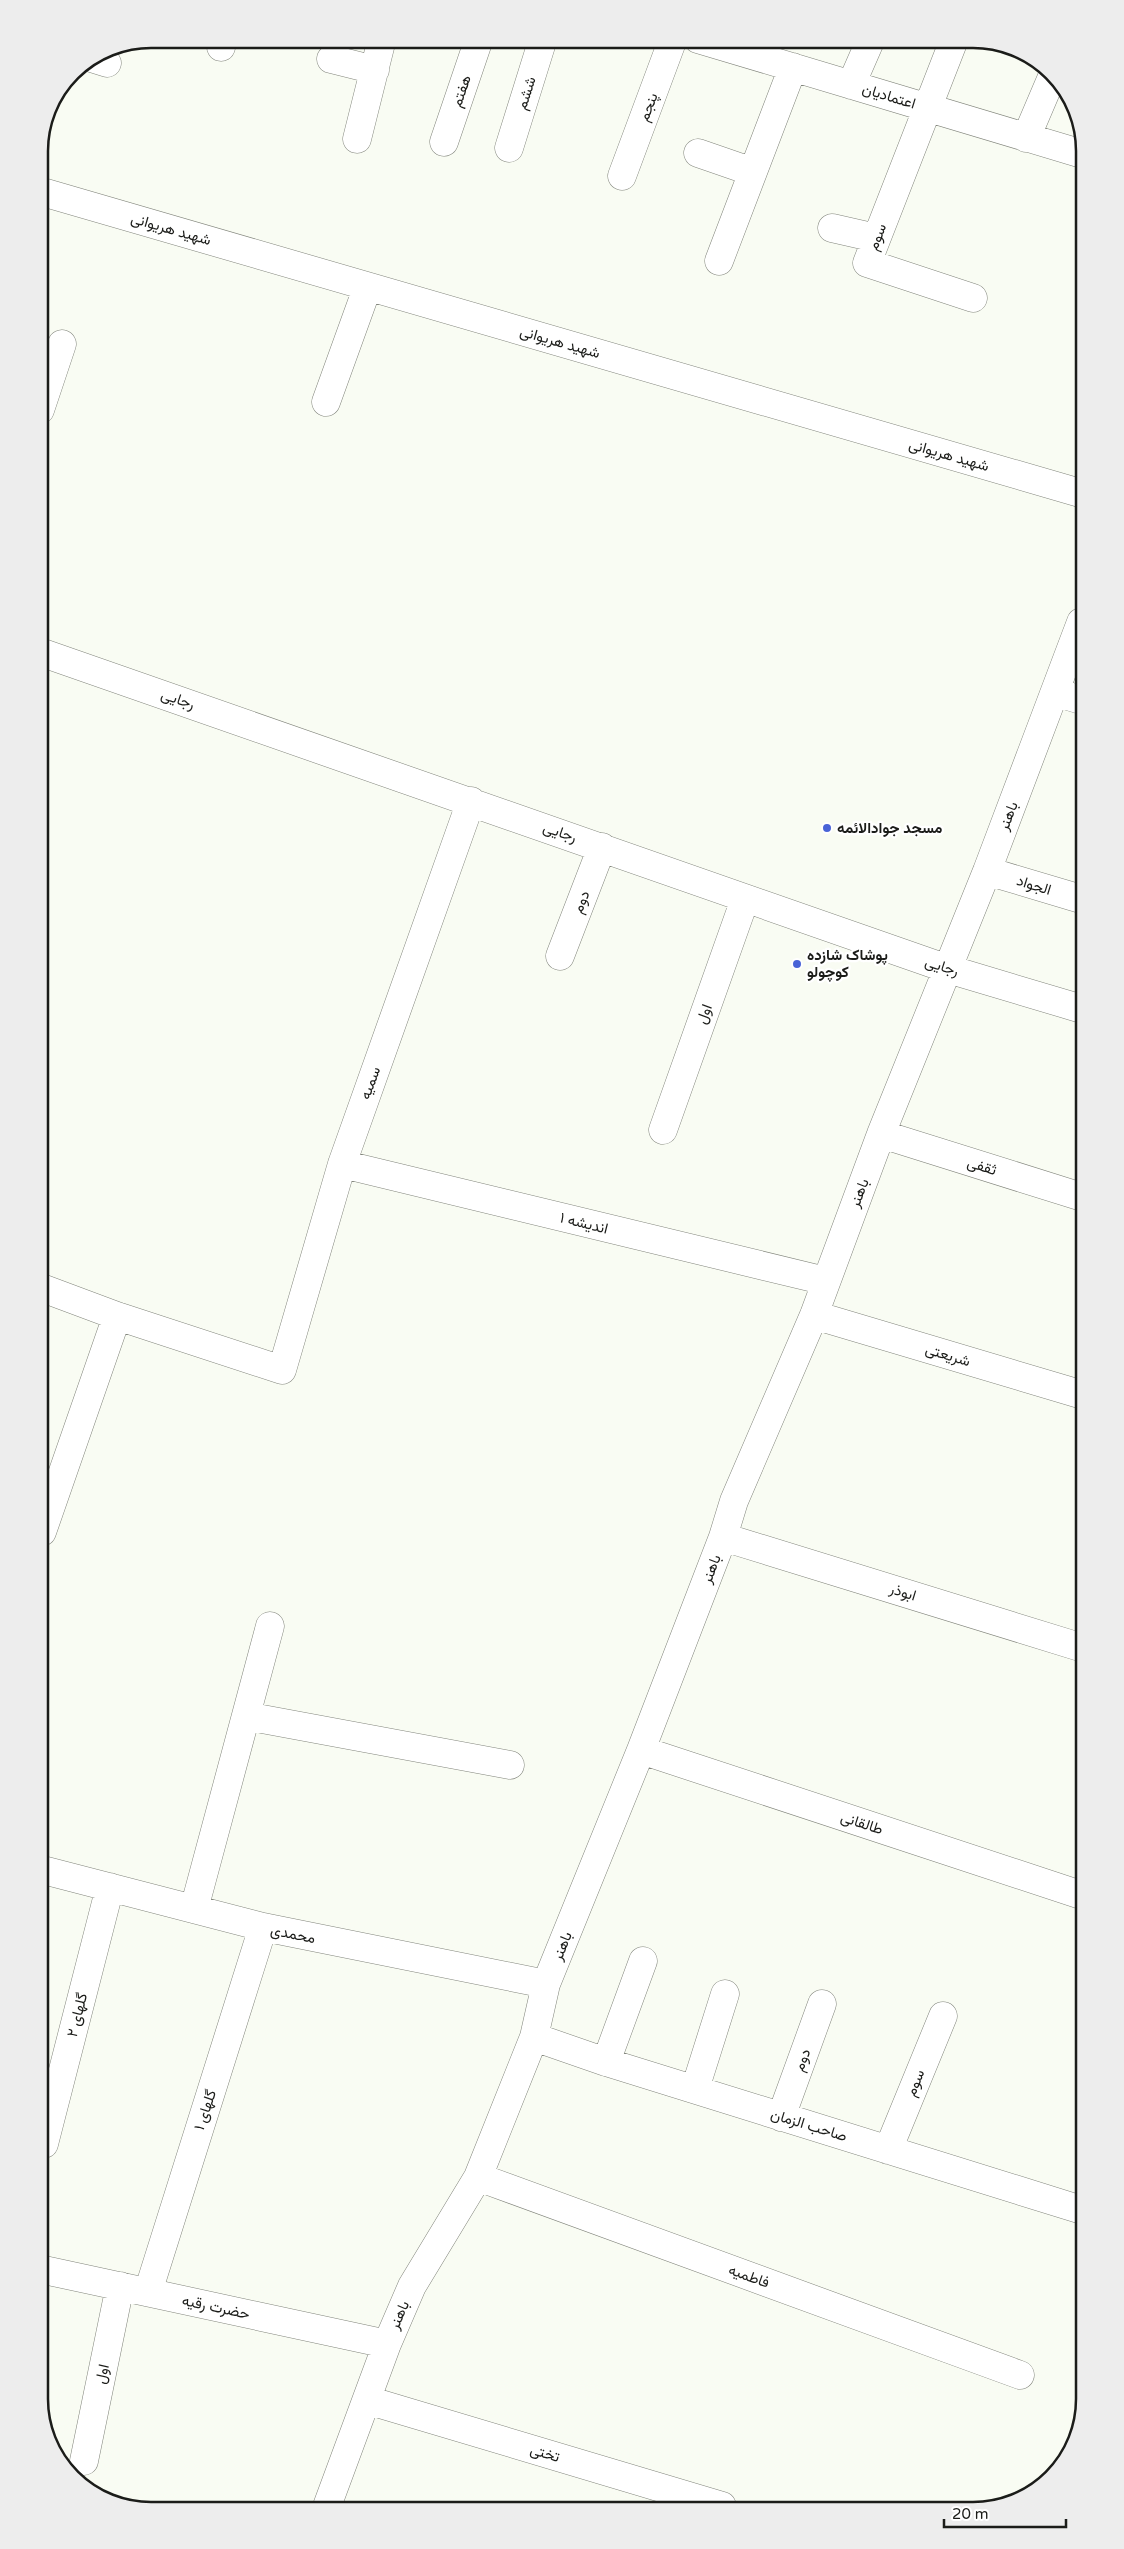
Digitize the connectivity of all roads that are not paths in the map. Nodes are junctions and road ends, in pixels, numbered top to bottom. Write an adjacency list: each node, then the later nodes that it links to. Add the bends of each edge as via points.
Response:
1 (380, 48): 10 (street)
2 (476, 48): 16 (street, هفتم)
3 (540, 48): 17 (street, ششم)
4 (670, 48): 21 (street, پنجم)
5 (736, 48): 9 (street, اعتمادیان)
6 (867, 48): 12 (street)
7 (951, 48): 13 (street, سوم)
8 (331, 59): 10 (street)
9 (793, 67): 12 (street, اعتمادیان); 20 (street)
10 (375, 70): 15 (street)
11 (1050, 82): 14 (street)
12 (851, 85): 13 (street, اعتمادیان)
13 (926, 107): 14 (street, اعتمادیان); 24 (street, سوم)
14 (1026, 138): 18 (street, اعتمادیان)
15 (357, 139)
16 (444, 142)
17 (509, 148)
18 (1076, 152)
19 (698, 153): 20 (street)
20 (753, 172): 25 (street)
21 (622, 176)
22 (48, 194): 31 (street, شهید هریوانی)
23 (832, 228): 24 (street)
24 (876, 238): 27 (street, سوم, via 867,262)
25 (719, 261)
26 (365, 294): 30 (street)
27 (973, 298)
28 (62, 344): 29 (street)
29 (48, 386)
30 (326, 402)
31 (1076, 492)
32 (1076, 635): 34 (street, باهنر)
33 (48, 655): 36 (street, رجایی)
34 (1055, 692): 35 (street); 38 (street, باهنر)
35 (1076, 698)
36 (471, 801): 37 (street, رجایی); 46 (street, سمیه)
37 (602, 847): 40 (street, رجایی); 41 (street, دوم)
38 (987, 871): 39 (street, الجواد); 42 (street, باهنر)
39 (1076, 898)
40 (745, 899): 42 (street, رجایی); 44 (street, اول)
41 (560, 956)
42 (948, 969): 43 (street, رجایی); 45 (street, باهنر)
43 (1076, 1007)
44 (663, 1130)
45 (881, 1134): 47 (street, ثقفی); 48 (street, باهنر)
46 (342, 1164): 48 (street, اندیشه ۱); 51 (street, سمیه, via 282,1370)
47 (1076, 1194)
48 (826, 1281): 50 (street, باهنر)
49 (47, 1290): 51 (street)
50 (814, 1315): 52 (street, شریعتی); 54 (street, باهنر, via 734,1500)
51 (117, 1316): 53 (street)
52 (1076, 1393)
53 (47, 1516)
54 (723, 1537): 56 (street, ابوذر); 58 (street, باهنر)
55 (270, 1626): 57 (street)
56 (1076, 1646)
57 (246, 1716): 59 (street); 63 (street)
58 (641, 1750): 62 (street, طالقانی); 66 (street, باهنر)
59 (510, 1765)
60 (47, 1871): 61 (street, محمدی)
61 (110, 1887): 63 (street, محمدی); 74 (street, گلهای ۲)
62 (1076, 1893)
63 (194, 1909): 64 (street, محمدی)
64 (263, 1927): 66 (street, محمدی); 80 (street, گلهای ۱)
65 (643, 1961): 71 (street)
66 (546, 1984): 70 (street, باهنر)
67 (725, 1994): 72 (street)
68 (822, 2004): 73 (street, دوم)
69 (942, 2016): 75 (street, سوم)
70 (534, 2037): 71 (street, صاحب الزمان); 76 (street, باهنر)
71 (606, 2062): 72 (street, صاحب الزمان)
72 (695, 2089): 73 (street, صاحب الزمان)
73 (781, 2116): 75 (street, صاحب الزمان)
74 (47, 2132)
75 (888, 2150): 77 (street, صاحب الزمان)
76 (478, 2177): 81 (street, باهنر, via 412,2286); 82 (street, فاطمیه)
77 (1076, 2208)
78 (47, 2271): 79 (street, حضرت رقیه)
79 (120, 2286): 80 (street, حضرت رقیه); 84 (street, اول)
80 (148, 2292): 81 (street, حضرت رقیه)
81 (387, 2344): 83 (street, باهنر)
82 (1020, 2375)
83 (367, 2400): 85 (street, باهنر); 86 (street, تختی)
84 (84, 2461)
85 (329, 2501)
86 (708, 2502)

